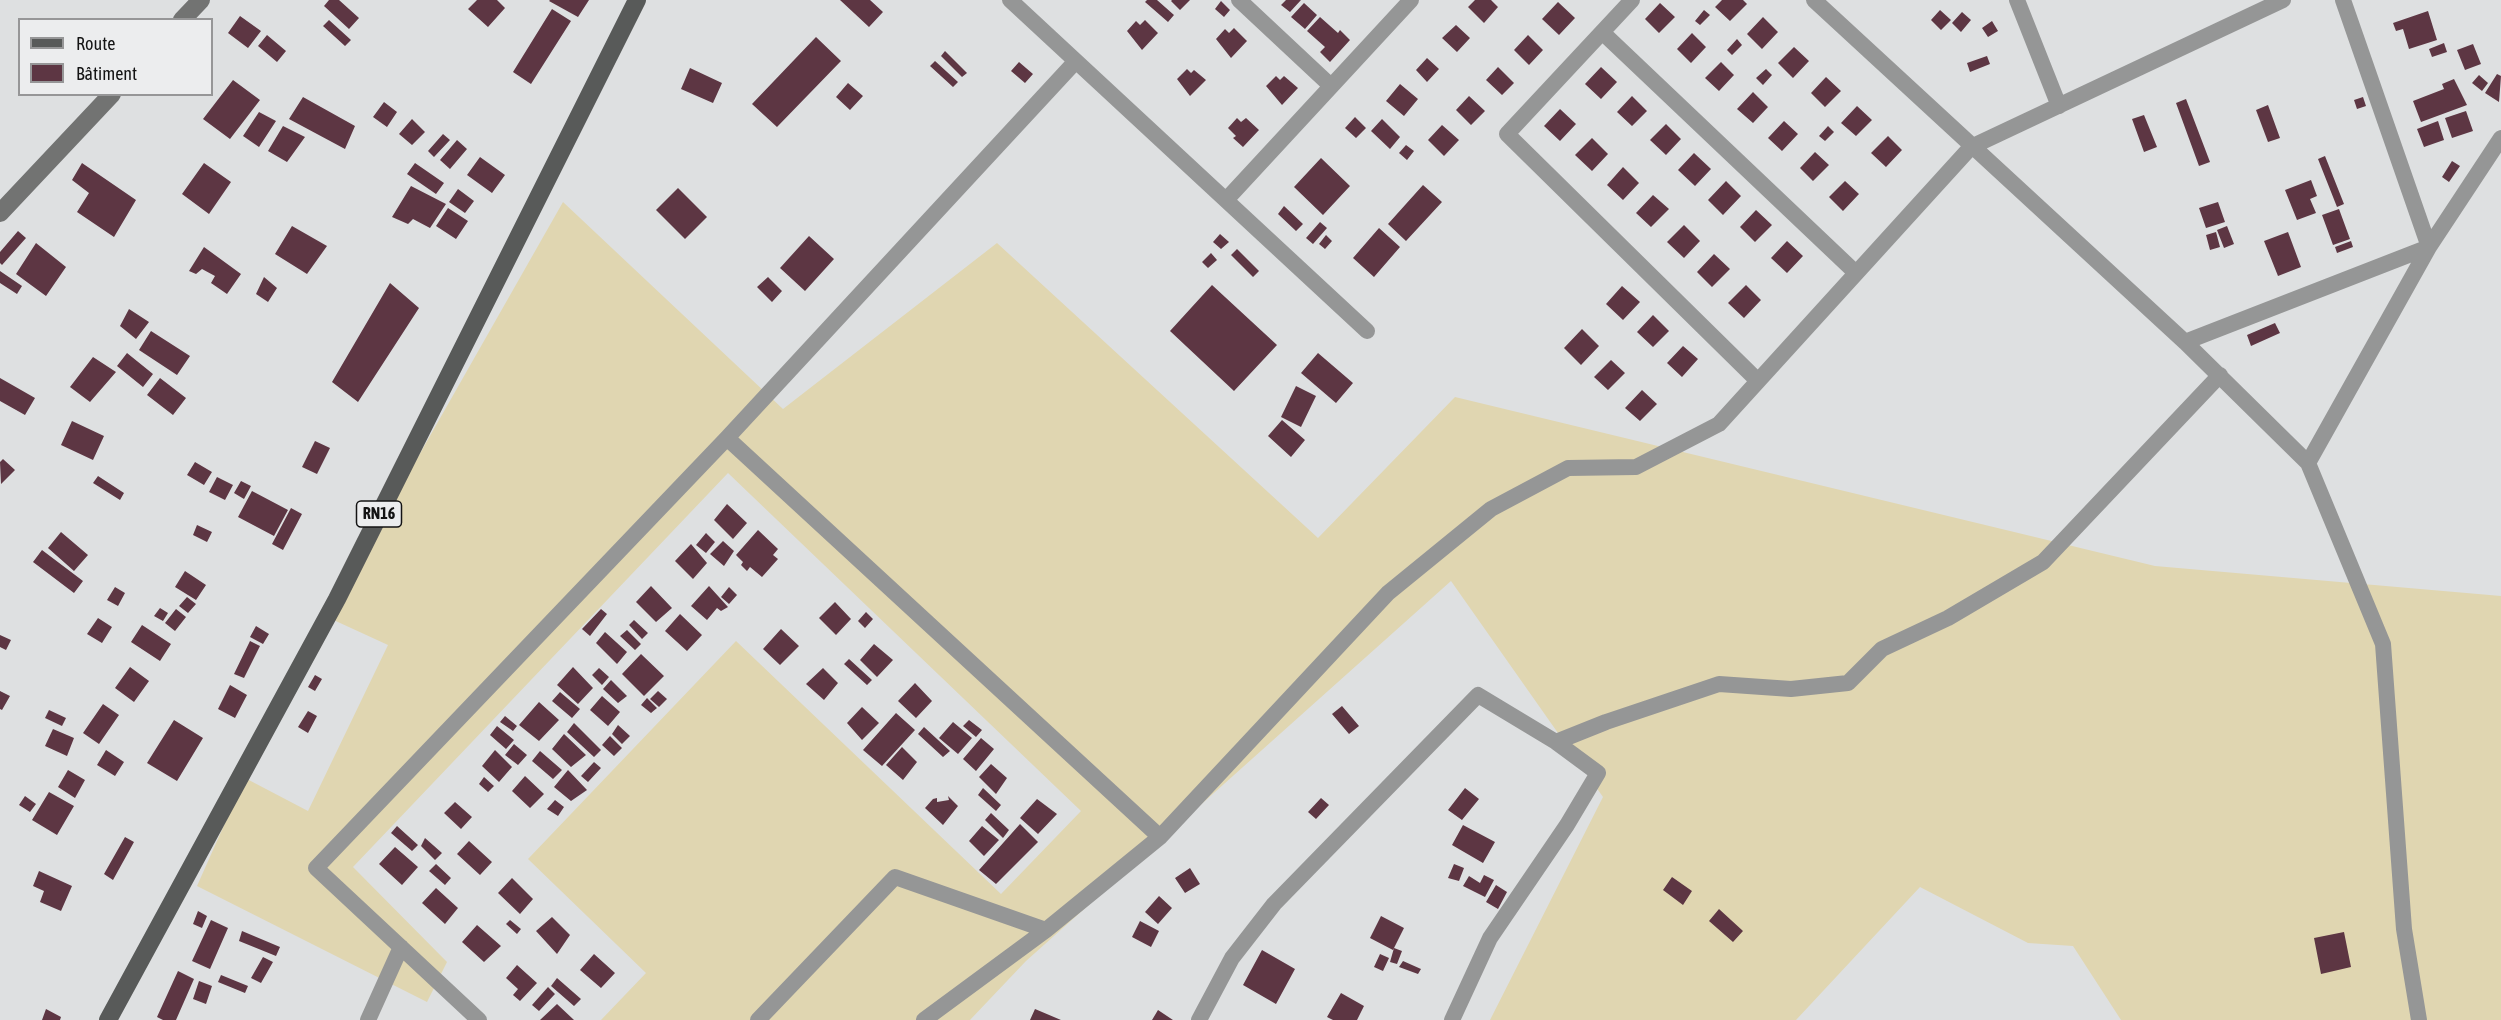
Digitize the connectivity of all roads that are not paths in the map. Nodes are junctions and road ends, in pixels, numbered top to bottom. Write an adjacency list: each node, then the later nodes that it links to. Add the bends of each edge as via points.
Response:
1 (201, 0): 11 (street)
2 (637, 0): 33 (main road, RN16, via 337,599)
3 (1010, 0): 13 (street)
4 (1239, 0): 14 (street)
5 (1411, 0): 14 (street)
6 (1632, 0): 12 (street)
7 (1814, 0): 18 (street)
8 (2017, 0): 16 (street)
9 (2283, 0): 16 (street)
10 (2343, 0): 21 (street)
11 (184, 18)
12 (1602, 32): 22 (street); 26 (street, via 1507,134)
13 (1076, 61): 19 (street); 27 (street)
14 (1331, 86): 19 (street)
15 (110, 96): 20 (street)
16 (2060, 106): 18 (street)
17 (2501, 138): 21 (street)
18 (1971, 147): 22 (street); 24 (street)
19 (1226, 200): 23 (street)
20 (0, 213)
21 (2429, 247): 24 (street); 28 (street)
22 (1856, 273): 26 (street)
23 (1367, 332)
24 (2185, 342): 25 (street)
25 (2220, 375): 28 (street); 29 (street, via 2043,562 1948,618 1882,649 1848,683 1791,689 1719,684)
26 (1758, 381): 30 (street, via 1719,424 1636,467 1568,468 1491,509 1388,593)
27 (727, 438): 30 (street); 32 (street, via 316,868)
28 (2308, 463): 40 (street, via 2383,644 2404,929)
29 (1556, 742): 38 (street, via 1478,695 1274,904 1232,958); 39 (street, via 1598,773 1490,938)
30 (1160, 837): 31 (street)
31 (1046, 930): 36 (street, via 895,877); 37 (street)
32 (401, 947): 34 (street); 35 (street)
33 (108, 1020)
34 (368, 1020)
35 (479, 1020)
36 (758, 1020)
37 (924, 1020)
38 (1199, 1020)
39 (1452, 1020)
40 (2419, 1020)

